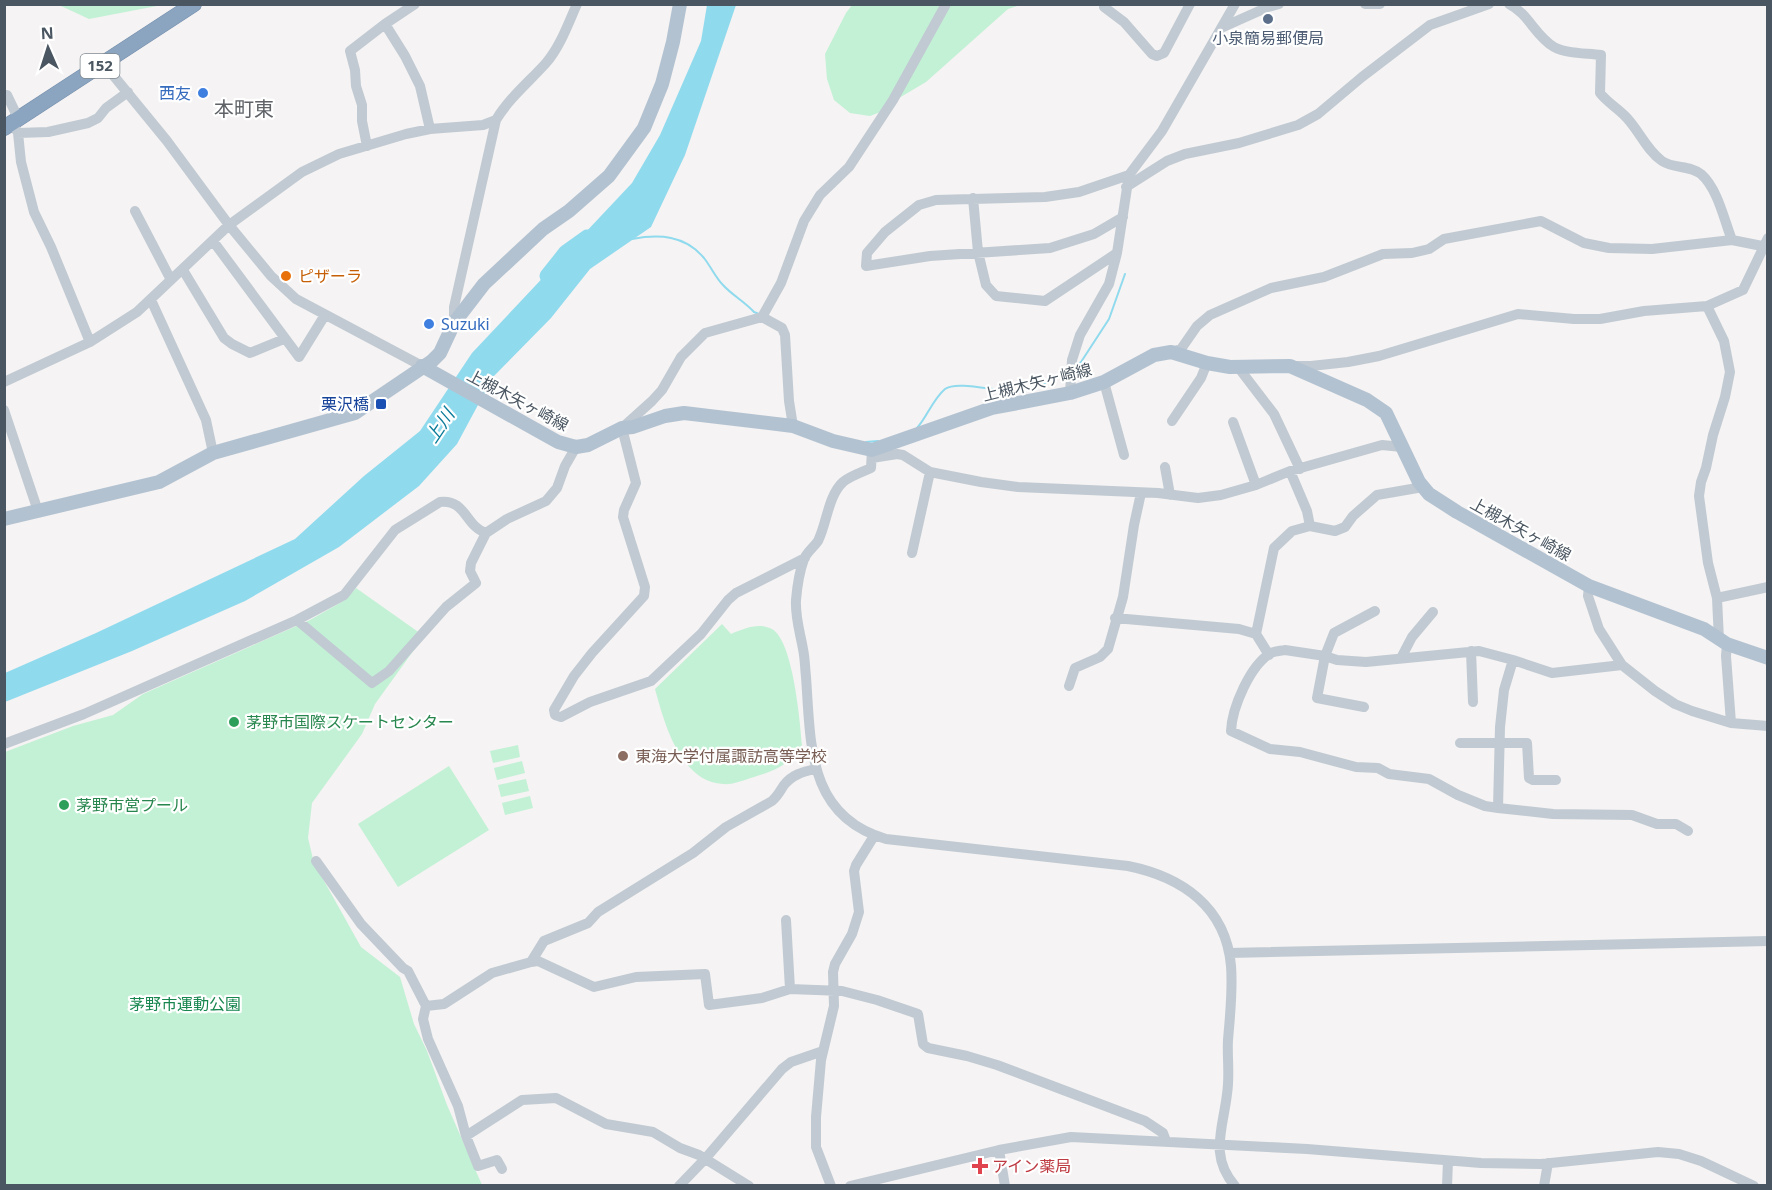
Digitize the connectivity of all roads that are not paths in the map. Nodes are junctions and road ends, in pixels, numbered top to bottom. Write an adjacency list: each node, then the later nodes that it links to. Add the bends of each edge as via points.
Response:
1 (194, 4): 16 (highway, 152)
2 (415, 4): 14 (street)
3 (680, 4): 40 (main road, via 662,84 644,128 609,176 514,254)
4 (946, 4): 38 (street, via 893,100 849,167 820,195 804,221 781,283)
5 (1105, 4): 6 (street, via 1156,56 1164,53)
6 (1190, 4)
7 (1235, 4): 15 (street)
8 (1279, 4): 15 (street)
9 (1365, 4): 10 (street)
10 (1380, 4)
11 (1489, 4): 24 (street, via 1430,25 1318,114 1298,125 1185,154)
12 (1509, 4): 29 (street, via 1520,9 1556,49 1601,55 1600,93 1661,160 1691,169 1709,183)
13 (572, 7): 19 (street, via 558,46)
14 (385, 24): 21 (street, via 420,86); 22 (street, via 350,51)
15 (1220, 28): 23 (street, via 1162,130)
16 (104, 63): 17 (street); 20 (highway, 152)
17 (128, 92): 20 (street, via 88,123 48,132); 28 (street)
18 (4, 94): 20 (street)
19 (496, 120): 21 (street, via 483,125); 40 (street, via 454,307)
20 (13, 125): 42 (street, via 34,212)
21 (430, 129): 22 (street)
22 (367, 146): 28 (street, via 302,172)
23 (1129, 175): 24 (street); 25 (street, via 1079,192 1045,197)
24 (1126, 187): 27 (street)
25 (973, 198): 32 (street); 32 (street, via 919,205 885,232 867,253 866,266)
26 (135, 211): 35 (street)
27 (1123, 217): 32 (street, via 1094,234 1050,248); 33 (street)
28 (229, 225): 30 (street); 39 (street, via 271,276 296,299)
29 (1732, 240): 31 (street); 43 (street, via 1652,249 1609,248 1584,243 1541,221 1444,239 1429,249 1383,254 1323,276 1272,288 1210,315 1181,349)
30 (213, 241): 34 (street); 41 (street)
31 (1765, 242): 37 (street, via 1743,290)
32 (978, 252): 33 (street, via 986,285 996,296 1045,301)
33 (1117, 253): 50 (street, via 1109,284 1080,335 1072,360)
34 (183, 270): 35 (street); 41 (street, via 224,338 232,344 250,353)
35 (171, 280): 36 (street)
36 (151, 300): 42 (street); 58 (street, via 206,420)
37 (1707, 306): 46 (street, via 1654,309 1600,319 1518,314 1379,356); 76 (street, via 1724,341 1730,372 1699,496)
38 (763, 314): 54 (street, via 785,335); 55 (street, via 705,333 681,357 662,390)
39 (325, 315): 41 (street, via 298,357); 45 (street)
40 (454, 323): 45 (main road, via 440,353)
41 (284, 339)
42 (90, 342): 48 (street)
43 (1172, 352): 44 (main road, 上槻木矢ヶ崎線); 49 (main road, 上槻木矢ヶ崎線, via 1154,355)
44 (1207, 363): 47 (main road, 上槻木矢ヶ崎線); 52 (street)
45 (422, 366): 56 (main road, 上槻木矢ヶ崎線, via 558,442); 58 (main road, via 355,412)
46 (1290, 366): 47 (main road, 上槻木矢ヶ崎線); 57 (main road, 上槻木矢ヶ崎線, via 1367,400 1386,413)
47 (1238, 367): 62 (street, via 1274,414)
48 (4, 382)
49 (1104, 382): 50 (main road, 上槻木矢ヶ崎線); 60 (street)
50 (1070, 388): 59 (main road, 上槻木矢ヶ崎線, via 992,408)
51 (4, 410): 68 (street)
52 (1172, 421)
53 (1233, 422): 64 (street)
54 (793, 426): 55 (main road, 上槻木矢ヶ崎線, via 684,413); 59 (main road, 上槻木矢ヶ崎線)
55 (622, 428): 56 (main road, 上槻木矢ヶ崎線); 73 (street, via 636,483 623,517 645,587 644,596 574,676 554,710 555,715 561,717 590,702 651,681 701,634 736,593)
56 (576, 447): 71 (street, via 546,501)
57 (1402, 447): 62 (street, via 1382,445); 65 (main road, 上槻木矢ヶ崎線)
58 (213, 453): 68 (main road, via 159,482)
59 (872, 454): 63 (street, via 903,455); 73 (street, via 871,468 844,481 836,490 817,541)
60 (1124, 455)
61 (1165, 467): 67 (street)
62 (1295, 470): 64 (street); 70 (street)
63 (930, 472): 66 (street, via 1018,487); 72 (street)
64 (1256, 486): 67 (street, via 1198,498)
65 (1423, 488): 70 (street, via 1377,495 1345,527 1335,531); 74 (main road, 上槻木矢ヶ崎線, via 1457,512)
66 (1141, 493): 67 (street); 79 (street, via 1123,597)
67 (1170, 495)
68 (38, 511): 69 (main road)
69 (4, 519)
70 (1310, 526): 81 (street, via 1292,531 1274,548)
71 (486, 533): 80 (street, via 478,530 458,506 440,502 396,530 344,595); 80 (street, via 471,563 476,583 446,607 389,671 372,683)
72 (912, 553)
73 (805, 558): 98 (street, via 796,617 804,652)
74 (1589, 586): 82 (main road, 上槻木矢ヶ崎線, via 1704,629); 89 (street, via 1588,596 1599,629)
75 (1767, 587): 76 (street)
76 (1717, 598): 82 (street)
77 (1375, 611): 85 (street, via 1335,633)
78 (1433, 612): 86 (street)
79 (1115, 618): 81 (street, via 1188,623); 90 (street, via 1108,649 1075,668)
80 (297, 620): 97 (street, via 84,714)
81 (1256, 634): 84 (street)
82 (1723, 642): 87 (main road, 上槻木矢ヶ崎線); 93 (street)
83 (1471, 651): 86 (street); 88 (street); 91 (street)
84 (1269, 655): 85 (street, via 1285,650); 100 (street, via 1250,677 1236,704 1231,731 1270,749 1429,779 1458,795)
85 (1325, 656): 86 (street, via 1366,662); 92 (street, via 1317,698)
86 (1401, 658)
87 (1767, 658)
88 (1513, 660): 89 (street, via 1552,673); 96 (street, via 1504,690)
89 (1622, 665): 93 (street, via 1675,704)
90 (1069, 686)
91 (1473, 702)
92 (1364, 707)
93 (1731, 723): 94 (street)
94 (1767, 726)
95 (1460, 743): 96 (street)
96 (1499, 743): 99 (street, via 1527,743 1529,778); 100 (street)
97 (4, 744)
98 (815, 769): 102 (street, via 830,800 852,823); 107 (street, via 791,777 772,801 726,827 693,853 598,912 588,923 544,941)
99 (1556, 780)
100 (1498, 808): 101 (street, via 1632,816 1656,824 1676,824)
101 (1688, 831)
102 (873, 836): 106 (street, via 1147,870 1195,894 1217,921); 109 (street, via 854,871 859,912 833,972)
103 (316, 861): 110 (street, via 361,924 408,970)
104 (786, 920): 108 (street)
105 (1767, 941): 106 (street)
106 (1229, 953): 114 (street, via 1232,979 1228,1091)
107 (531, 962): 108 (street, via 594,987 636,977 705,974 710,1005); 110 (street, via 492,973 444,1004)
108 (790, 990): 109 (street)
109 (834, 992): 111 (street); 113 (street, via 860,995 918,1014 923,1044 928,1048 997,1065 1145,1121 1163,1133)
110 (426, 1006): 112 (street, via 423,1019 428,1039 458,1106)
111 (823, 1051): 116 (street, via 782,1069); 122 (street, via 816,1147)
112 (466, 1136): 116 (street, via 522,1100 556,1098 606,1124 653,1132); 119 (street, via 478,1166 497,1160)
113 (1166, 1141): 114 (street); 115 (street, via 1071,1137)
114 (1220, 1145): 117 (street); 125 (street, via 1222,1169)
115 (999, 1150): 123 (street); 124 (street)
116 (705, 1159): 120 (street); 121 (street)
117 (1448, 1161): 118 (street); 126 (street)
118 (1548, 1163): 127 (street); 128 (street, via 1658,1152 1679,1154)
119 (502, 1169)
120 (679, 1185)
121 (749, 1185)
122 (831, 1185)
123 (850, 1185)
124 (1005, 1185)
125 (1235, 1185)
126 (1447, 1185)
127 (1544, 1185)
128 (1754, 1185)

